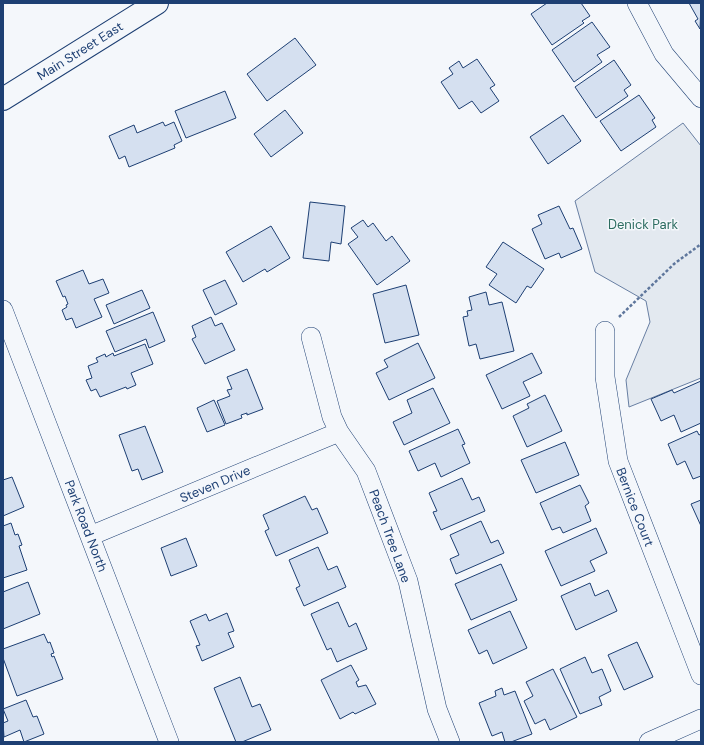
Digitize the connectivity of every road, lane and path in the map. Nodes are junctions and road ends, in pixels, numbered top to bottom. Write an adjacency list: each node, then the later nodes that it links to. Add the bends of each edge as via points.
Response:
1 (157, 3): 4 (main road, Main Street East)
2 (637, 3): 3 (street, via 664,54)
3 (701, 98)
4 (3, 99)
5 (701, 244): 7 (path, via 674,264)
6 (3, 310): 10 (street, Park Road North)
7 (605, 330): 11 (street, Bernice Court, via 605,378 618,462)
8 (311, 337): 9 (street, Peach Tree Lane, via 332,417)
9 (339, 432): 10 (street, Steven Drive); 14 (street, Peach Tree Lane, via 366,471 408,581 437,709)
10 (90, 536): 13 (street, Park Road North)
11 (701, 675)
12 (701, 719): 15 (street)
13 (169, 742)
14 (450, 742)
15 (649, 742)

